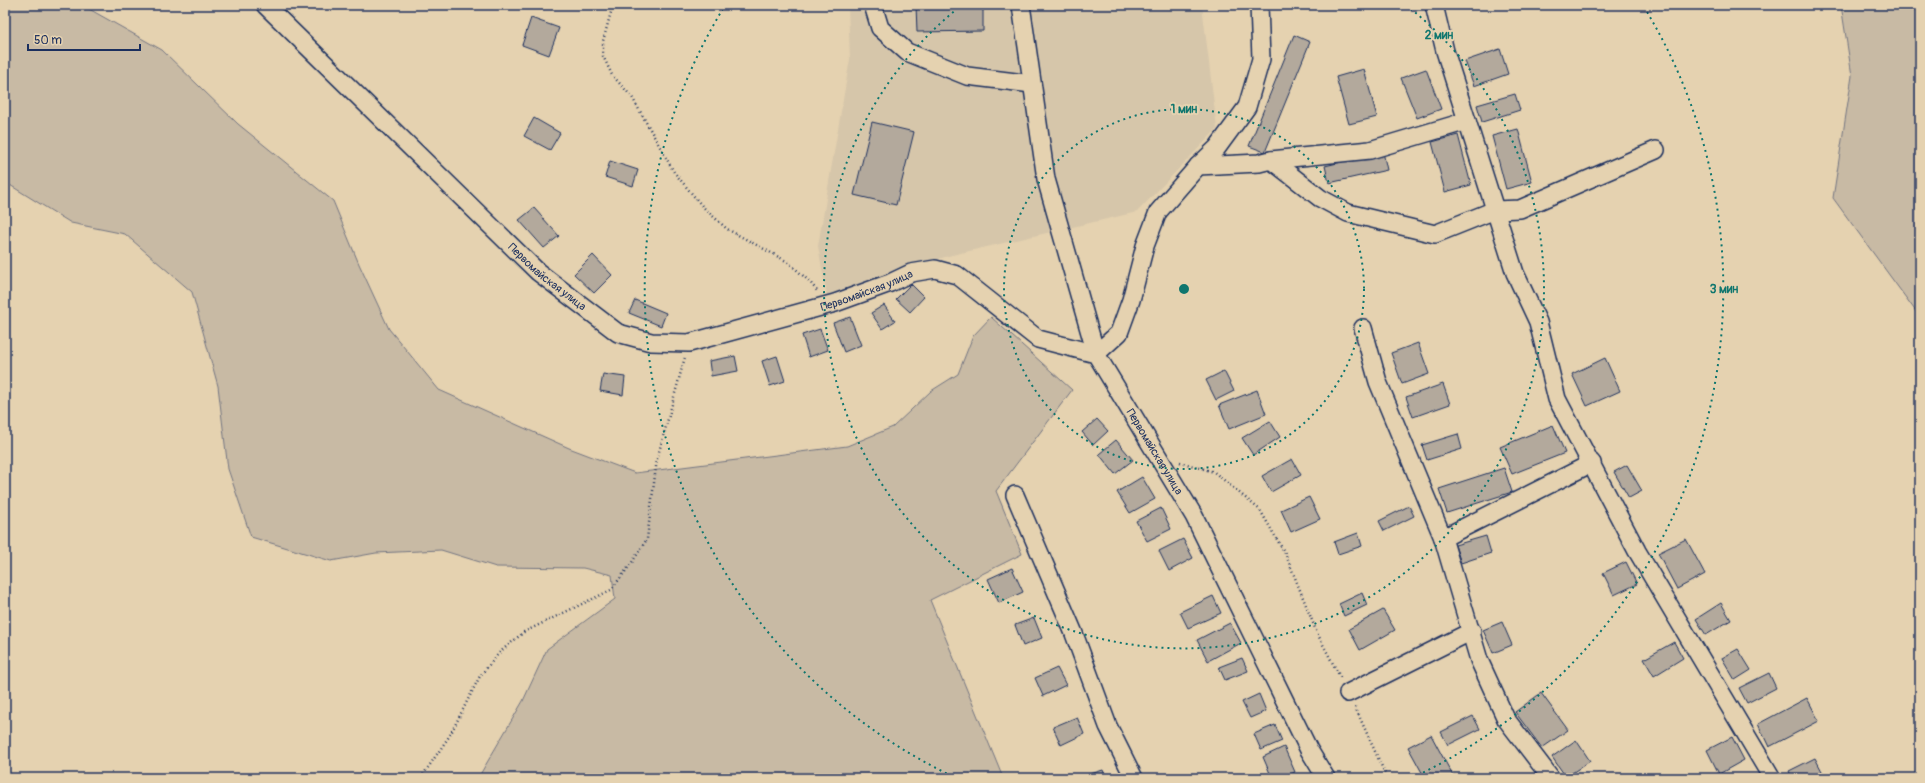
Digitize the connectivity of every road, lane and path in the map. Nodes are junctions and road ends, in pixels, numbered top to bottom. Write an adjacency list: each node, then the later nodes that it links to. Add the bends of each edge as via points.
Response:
1 (265, 5): 15 (street, Первомайская улица, via 538,272 618,333 651,342)
2 (613, 5): 13 (path, via 603,41 603,56 612,74 632,97 674,172 702,206 727,229 788,262 810,282)
3 (873, 5): 7 (street, via 880,28 907,52 967,76)
4 (1021, 5): 7 (street)
5 (1259, 5): 11 (street, via 1261,59 1247,107 1217,148)
6 (1434, 5): 8 (street)
7 (1032, 84): 16 (street, via 1046,179)
8 (1467, 121): 10 (street, via 1370,150); 12 (street)
9 (1656, 150): 12 (street, via 1520,209)
10 (1271, 160): 11 (street, via 1259,163); 12 (street, via 1320,198 1348,213 1435,234)
11 (1198, 166): 16 (street, via 1158,212 1119,333)
12 (1495, 210): 18 (street, via 1515,273 1538,322 1557,399)
13 (827, 305): 15 (street, Первомайская улица); 16 (street, Первомайская улица, via 911,273 935,269 957,275 1038,339)
14 (1363, 328): 20 (street, via 1378,382)
15 (689, 343): 23 (path, via 657,459 647,539 611,590 524,632 500,652 480,676 450,735)
16 (1096, 354): 17 (street, Первомайская улица)
17 (1156, 454): 22 (path, via 1214,472 1260,510 1286,555 1317,633); 25 (street, Первомайская улица, via 1194,516 1309,750)
18 (1592, 463): 20 (street); 28 (street, via 1637,551)
19 (1015, 495): 24 (street, via 1073,631 1108,726)
20 (1443, 538): 21 (street)
21 (1472, 631): 22 (street); 27 (street, via 1479,660 1506,719)
22 (1348, 693): 26 (path)
23 (421, 778)
24 (1134, 778)
25 (1326, 778)
26 (1387, 778)
27 (1551, 778)
28 (1772, 778)

